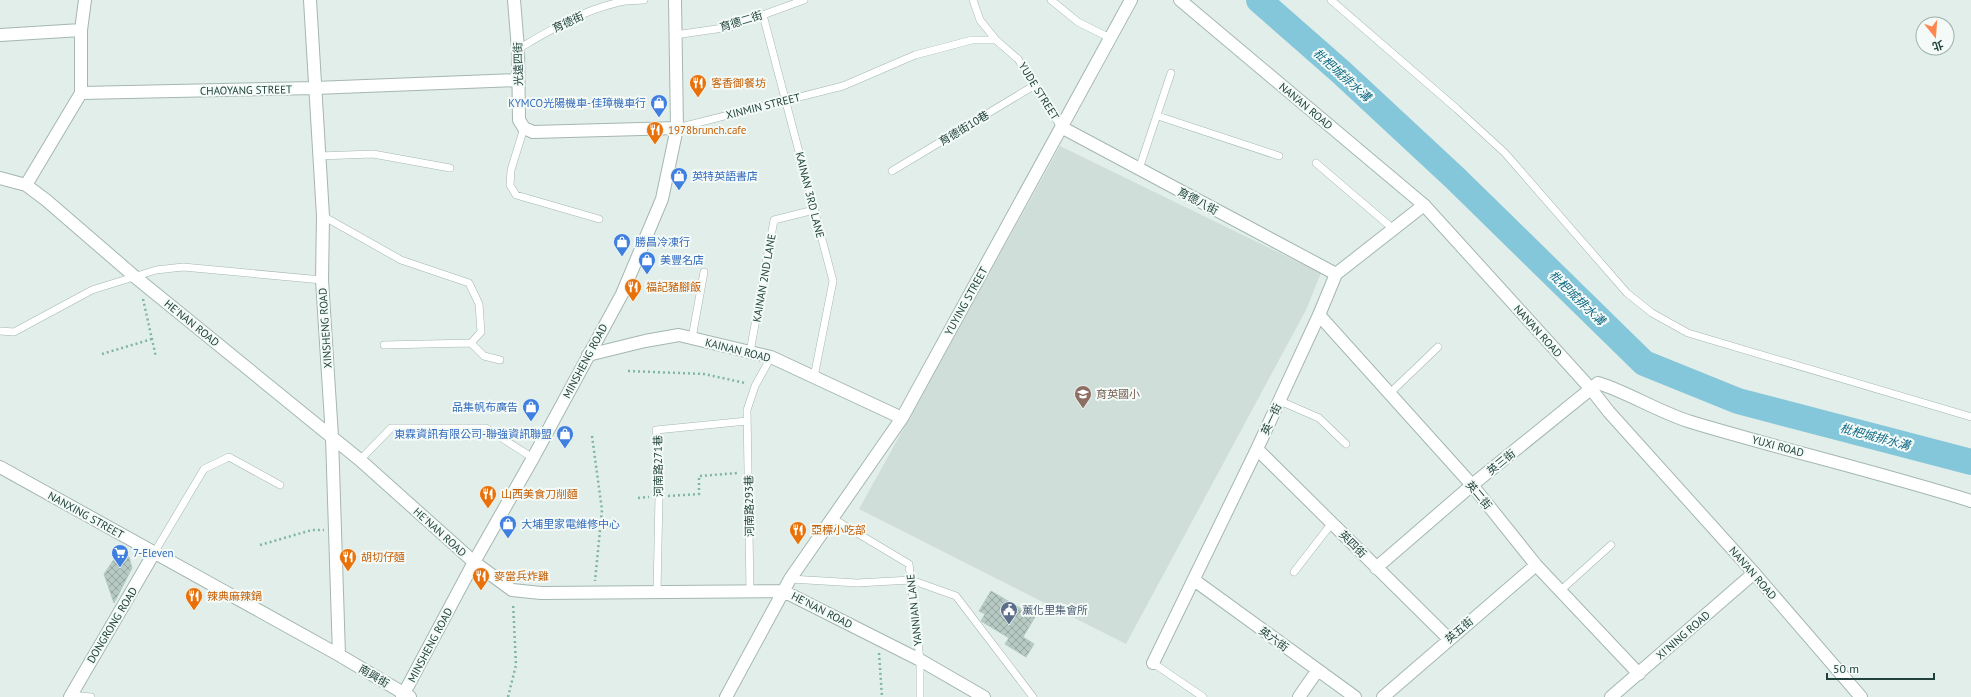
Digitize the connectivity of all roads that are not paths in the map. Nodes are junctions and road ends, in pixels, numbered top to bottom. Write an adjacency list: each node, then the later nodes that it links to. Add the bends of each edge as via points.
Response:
1 (85, 0): 13 (street)
2 (310, 0): 22 (street, XINSHENG ROAD)
3 (514, 0): 18 (street, 光遠四街)
4 (644, 0): 18 (lane, 育德街, via 617,2 591,11)
5 (675, 0): 15 (street, MINSHENG ROAD)
6 (804, 0): 12 (lane, 育德二街)
7 (973, 0): 17 (lane, YUDE STREET, via 980,20)
8 (1051, 0): 16 (lane, via 1078,22)
9 (1131, 0): 16 (street, YUYING STREET)
10 (1180, 0): 37 (street, NAN’AN ROAD)
11 (1331, 0): 60 (lane, via 1505,153 1616,281 1652,313 1688,333)
12 (763, 15): 15 (lane, 育德二街, via 730,27); 24 (lane, KAINAN 3RD LANE)
13 (81, 30): 14 (street); 23 (street)
14 (0, 35)
15 (675, 35): 28 (street, MINSHENG ROAD)
16 (1110, 38): 26 (street, YUYING STREET)
17 (996, 40): 21 (lane, YUDE STREET, via 1018,59); 24 (lane, XINMIN STREET, via 972,40 915,54 843,86)
18 (518, 49): 20 (street, 光遠四街)
19 (1171, 73): 25 (lane)
20 (518, 80): 22 (street, CHAOYANG STREET); 27 (street, 光遠四街, via 519,120)
21 (1035, 85): 26 (lane, YUDE STREET); 34 (lane, 育德街10巷)
22 (315, 88): 23 (street, CHAOYANG STREET); 29 (street, XINSHENG ROAD)
23 (80, 93): 36 (street)
24 (786, 100): 28 (lane, XINMIN STREET); 38 (lane, KAINAN 3RD LANE)
25 (1158, 116): 30 (lane); 33 (lane)
26 (1061, 127): 33 (street, 育德八街); 61 (street, YUYING STREET)
27 (524, 128): 28 (street, XINMIN STREET, via 533,132); 40 (lane, via 511,170 510,184 516,195)
28 (677, 128): 53 (street, MINSHENG ROAD, via 662,199 622,294)
29 (319, 156): 32 (lane, via 373,154); 39 (street, XINSHENG ROAD)
30 (1279, 156)
31 (1316, 163): 41 (lane)
32 (450, 168)
33 (1140, 169): 43 (street, 育德八街)
34 (892, 171)
35 (0, 178): 36 (street, HE'NAN ROAD)
36 (26, 185): 44 (street, HE'NAN ROAD)
37 (1424, 204): 41 (street, 英一街); 57 (street, NAN’AN ROAD)
38 (814, 210): 52 (lane, KAINAN 2ND LANE, via 774,220); 56 (lane, KAINAN 3RD LANE, via 833,281)
39 (323, 216): 45 (street, XINSHENG ROAD); 49 (lane, via 401,260 469,284 479,304 481,332)
40 (599, 219)
41 (1392, 228): 43 (street, 英一街)
42 (704, 272): 48 (lane)
43 (1336, 274): 46 (street, 英一街)
44 (134, 276): 45 (lane, via 183,267); 47 (lane, via 92,290 14,332); 63 (street, HE'NAN ROAD)
45 (322, 280): 63 (street, XINSHENG ROAD)
46 (1319, 315): 58 (street, 英二街); 59 (street, 英一街)
47 (0, 331)
48 (692, 338): 52 (street, KAINAN ROAD); 53 (street, KAINAN ROAD, via 680,335)
49 (472, 343): 50 (lane); 55 (lane, via 484,356)
50 (384, 345)
51 (1438, 348): 58 (lane)
52 (750, 352): 54 (street, KAINAN ROAD)
53 (588, 355): 66 (street, MINSHENG ROAD)
54 (771, 357): 56 (street, KAINAN ROAD); 62 (lane, 河南路293巷, via 755,386 747,410)
55 (500, 360)
56 (814, 377): 61 (street, KAINAN ROAD)
57 (1591, 389): 70 (street, 英三街); 71 (street, YUXI ROAD, via 1598,383 1689,421); 80 (street, NAN’AN ROAD)
58 (1388, 394): 70 (street, 英二街)
59 (1280, 401): 64 (lane, via 1319,418); 65 (street, 英一街)
60 (1971, 417)
61 (902, 418): 72 (street, YUYING STREET)
62 (747, 421): 86 (lane, 河南路293巷); 87 (lane, 河南路271巷, via 656,430 659,496)
63 (332, 437): 67 (street, HE'NAN ROAD); 89 (street, XINSHENG ROAD)
64 (1346, 444)
65 (1257, 449): 73 (street, 英四街); 83 (street, 英一街)
66 (533, 458): 67 (lane, via 486,428 391,428); 76 (street, MINSHENG ROAD)
67 (360, 460): 76 (street, HE'NAN ROAD)
68 (0, 467): 75 (street, NANXING STREET)
69 (280, 485): 75 (lane, via 229,457 204,469)
70 (1472, 485): 77 (street, 英二街); 78 (street, 英三街)
71 (1971, 501)
72 (832, 518): 81 (street, YUYING STREET); 82 (lane, YANNIAN LANE, via 909,564)
73 (1332, 523): 78 (street, 英四街); 79 (lane)
74 (1611, 545): 85 (lane)
75 (154, 553): 89 (street, NANXING STREET); 94 (street, DONGRONG ROAD)
76 (474, 562): 87 (street, HE'NAN ROAD, via 512,590 541,593); 95 (street, MINSHENG ROAD)
77 (1536, 565): 85 (street, 英二街); 88 (street, 英五街)
78 (1376, 568): 88 (street, 英四街)
79 (1294, 572)
80 (1754, 573): 93 (street, XI'NING ROAD); 106 (street, NAN’AN ROAD)
81 (790, 579): 82 (lane, via 857,583); 84 (street, YUYING STREET)
82 (912, 580): 90 (lane, YANNIAN LANE); 100 (lane, via 956,596)
83 (1194, 580): 91 (street, 英一街); 92 (street, 英六街)
84 (783, 591): 86 (street, HE'NAN ROAD); 90 (street, HE'NAN ROAD); 97 (street, YUYING STREET)
85 (1560, 591): 93 (street, 英二街)
86 (750, 592): 87 (street, HE'NAN ROAD)
87 (657, 593)
88 (1449, 639): 104 (street, 英五街)
89 (339, 655): 95 (street, 南興街)
90 (920, 660): 98 (lane, YANNIAN LANE); 99 (street, HE'NAN ROAD)
91 (1153, 663): 101 (lane)
92 (1318, 671): 102 (street); 103 (street, 英六街)
93 (1638, 674): 105 (street, XI'NING ROAD)
94 (70, 696): 96 (lane)
95 (405, 696)
96 (91, 697)
97 (726, 697)
98 (920, 697)
99 (984, 697)
100 (1033, 697)
101 (1203, 697)
102 (1299, 697)
103 (1355, 697)
104 (1383, 697)
105 (1611, 697)
106 (1861, 697)

